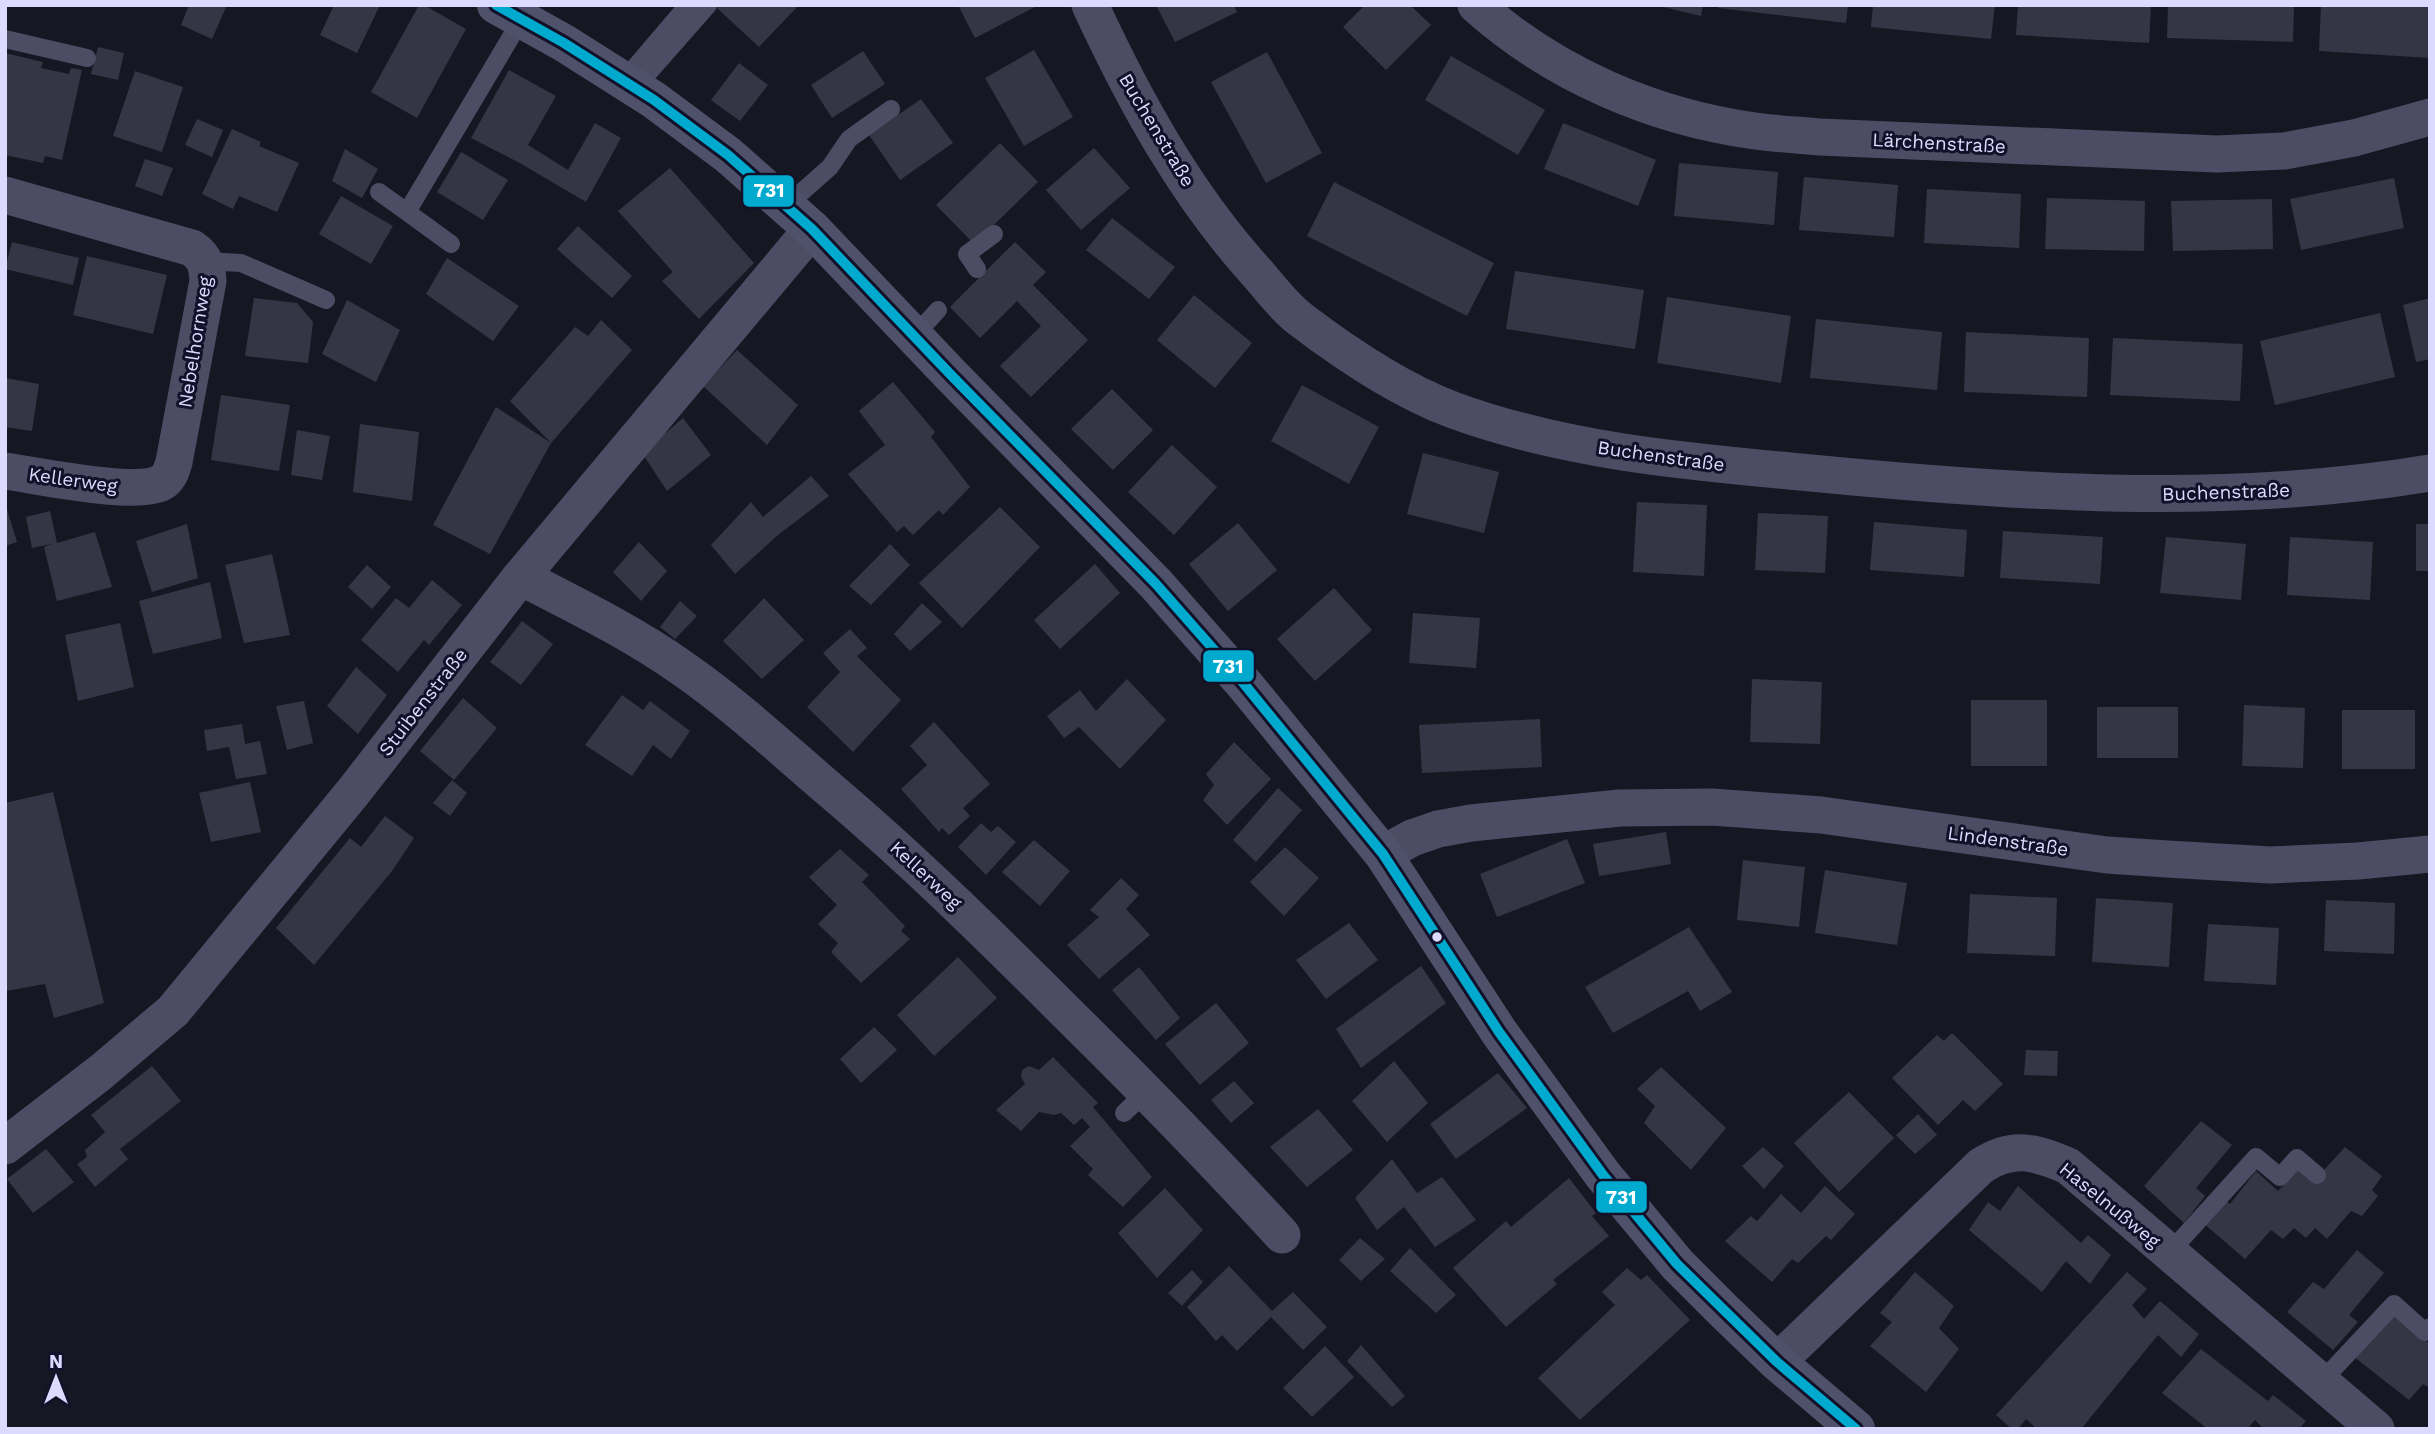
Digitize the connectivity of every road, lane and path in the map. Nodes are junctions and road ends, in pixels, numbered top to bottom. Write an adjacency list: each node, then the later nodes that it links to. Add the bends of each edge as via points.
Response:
1 (688, 5): 8 (lane)
2 (708, 5): 8 (lane)
3 (1090, 5): 21 (street, Buchenstraße, via 1167,155 1247,262 1296,316 1399,385 1452,410 1588,446 1751,468 2003,488 2208,494 2295,490)
4 (1476, 5): 10 (street, Lärchenstraße, via 1542,56 1596,85 1704,121 1755,131 2217,154 2284,150 2354,138)
5 (508, 13): 8 (street); 13 (lane)
6 (5, 39): 7 (lane)
7 (87, 58)
8 (630, 84): 14 (street, via 728,155)
9 (891, 109): 14 (lane, via 849,139)
10 (2430, 117)
11 (379, 192): 13 (lane)
12 (5, 195): 17 (street, Nebelhornweg, via 178,243 192,248)
13 (407, 212): 16 (lane)
14 (799, 218): 23 (street, Stuibenstraße); 24 (street, via 926,322 951,375 1201,634)
15 (993, 234): 18 (lane, via 967,254)
16 (451, 244)
17 (205, 261): 19 (lane, via 241,263); 22 (street, Nebelhornweg, via 206,294 174,462 163,481)
18 (977, 269)
19 (326, 300)
20 (5, 471): 22 (street, Kellerweg)
21 (2430, 473)
22 (140, 488)
23 (520, 577): 26 (street, Stuibenstraße, via 354,791 173,1011); 28 (street, Kellerweg, via 631,634 726,701 878,831 975,921 1135,1102)
24 (1383, 854): 25 (street, Lindenstraße, via 1412,838 1471,823 1609,809 1712,807 1821,815 2167,859 2270,865); 31 (street, via 1499,1031 1603,1175 1677,1264)
25 (2430, 854)
26 (5, 1146)
27 (2317, 1175): 29 (lane, via 2297,1158 2280,1177 2256,1157)
28 (1282, 1235)
29 (2169, 1253): 31 (street, Haselnußweg, via 2068,1166 2020,1152 1997,1156 1981,1166); 32 (street, Haselnußweg)
30 (2430, 1327): 32 (lane, via 2425,1332 2394,1304)
31 (1777, 1362): 33 (street)
32 (2321, 1382): 34 (street, Haselnußweg)
33 (1856, 1429)
34 (2376, 1429)

